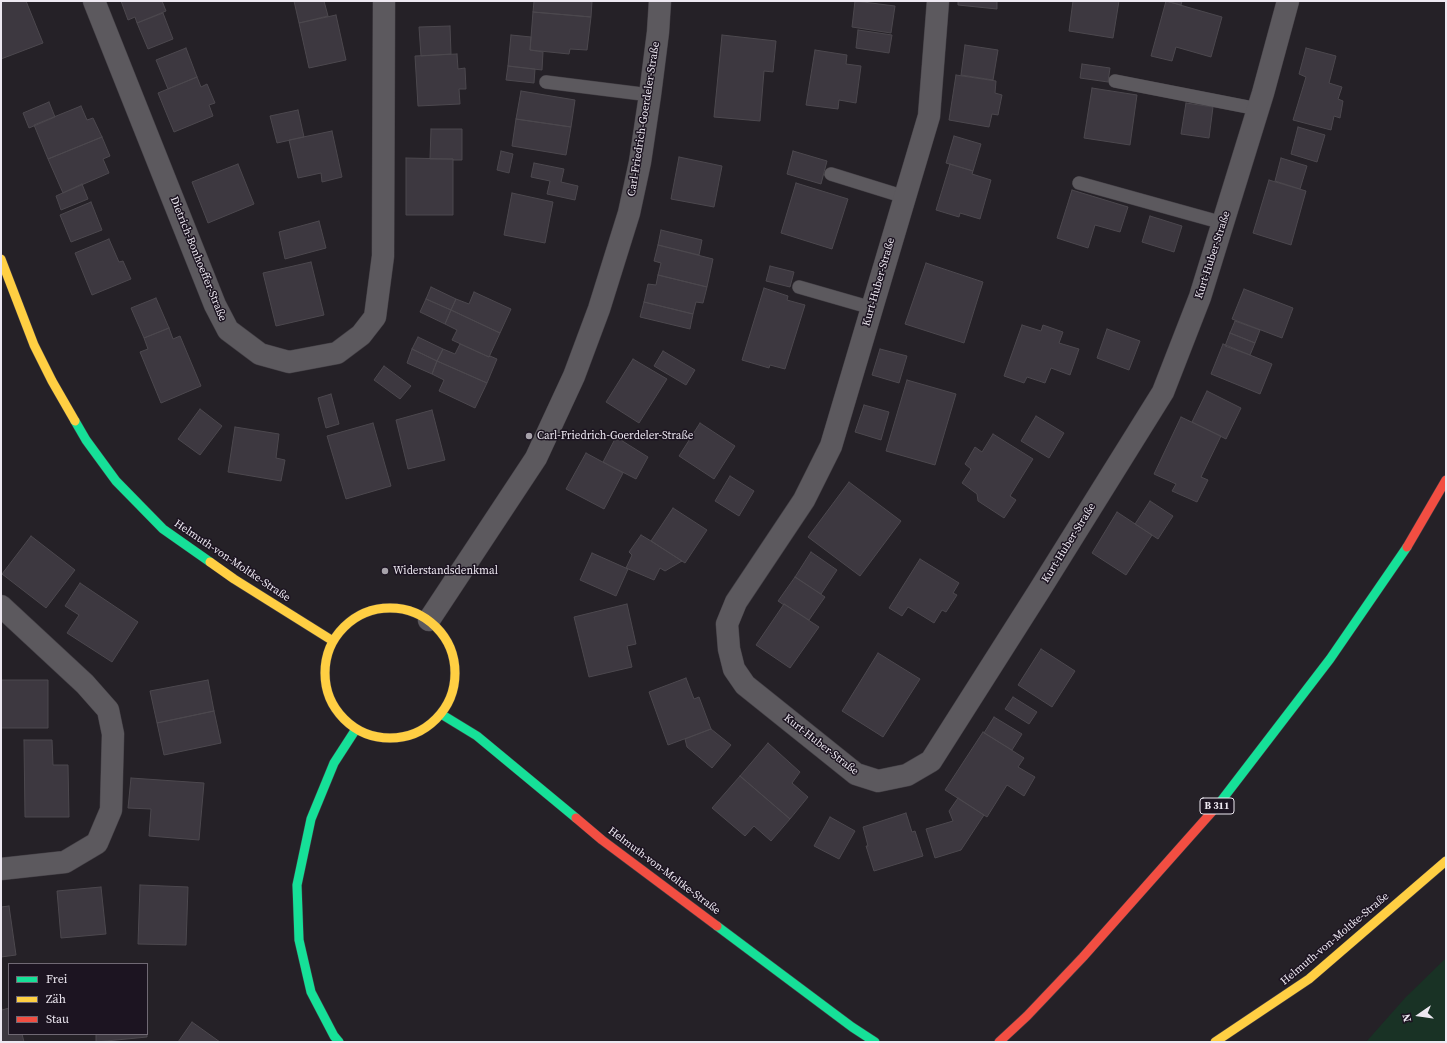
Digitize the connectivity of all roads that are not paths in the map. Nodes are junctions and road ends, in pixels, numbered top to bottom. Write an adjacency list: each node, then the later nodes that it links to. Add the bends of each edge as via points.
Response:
1 (94, 1): 2 (street, Dietrich-Bonhoeffer-Straße, via 208,287 228,330 260,354 289,362 338,353 361,335 375,317 383,256)
2 (384, 1)
3 (660, 1): 8 (street, Carl-Friedrich-Goerdeler-Straße)
4 (938, 1): 12 (street, Kurt-Huber-Straße, via 929,116)
5 (1288, 1): 9 (street, Kurt-Huber-Straße)
6 (1114, 81): 9 (lane)
7 (546, 82): 8 (lane)
8 (650, 95): 19 (street, Carl-Friedrich-Goerdeler-Straße, via 640,162 628,213 599,309 574,376 536,458)
9 (1258, 109): 13 (street, Kurt-Huber-Straße)
10 (831, 174): 12 (lane)
11 (1079, 183): 13 (lane)
12 (905, 197): 16 (street, Kurt-Huber-Straße)
13 (1223, 223): 16 (street, Kurt-Huber-Straße, via 1200,297 1156,404 931,761 906,775 878,781 856,774 745,685 734,669 727,624 736,602 804,500 831,446)
14 (1, 259): 20 (street, Helmuth-von-Moltke-Straße, via 34,345 52,381 86,440 116,481 163,529 234,579)
15 (799, 287): 16 (lane)
16 (872, 308)
17 (1446, 480): 27 (street, B 311, via 1407,547 1330,659 1220,803 1083,957)
18 (1, 606): 24 (street, via 103,704 108,710 113,734 111,810 97,843 65,862)
19 (429, 620): 20 (street, via 398,608 372,610 350,621); 21 (street, via 447,640 456,665 453,692)
20 (333, 641): 22 (street, via 325,673 327,690 343,719)
21 (442, 714): 22 (street, via 428,727 411,736 392,739 374,737); 26 (street, Helmuth-von-Moltke-Straße, via 477,736 602,840 852,1027)
22 (356, 729): 25 (street, via 334,763 310,819 297,885 299,940 310,992)
23 (1446, 861): 28 (street, Helmuth-von-Moltke-Straße, via 1309,979)
24 (1, 869)
25 (339, 1042)
26 (876, 1042)
27 (999, 1042)
28 (1215, 1042)

